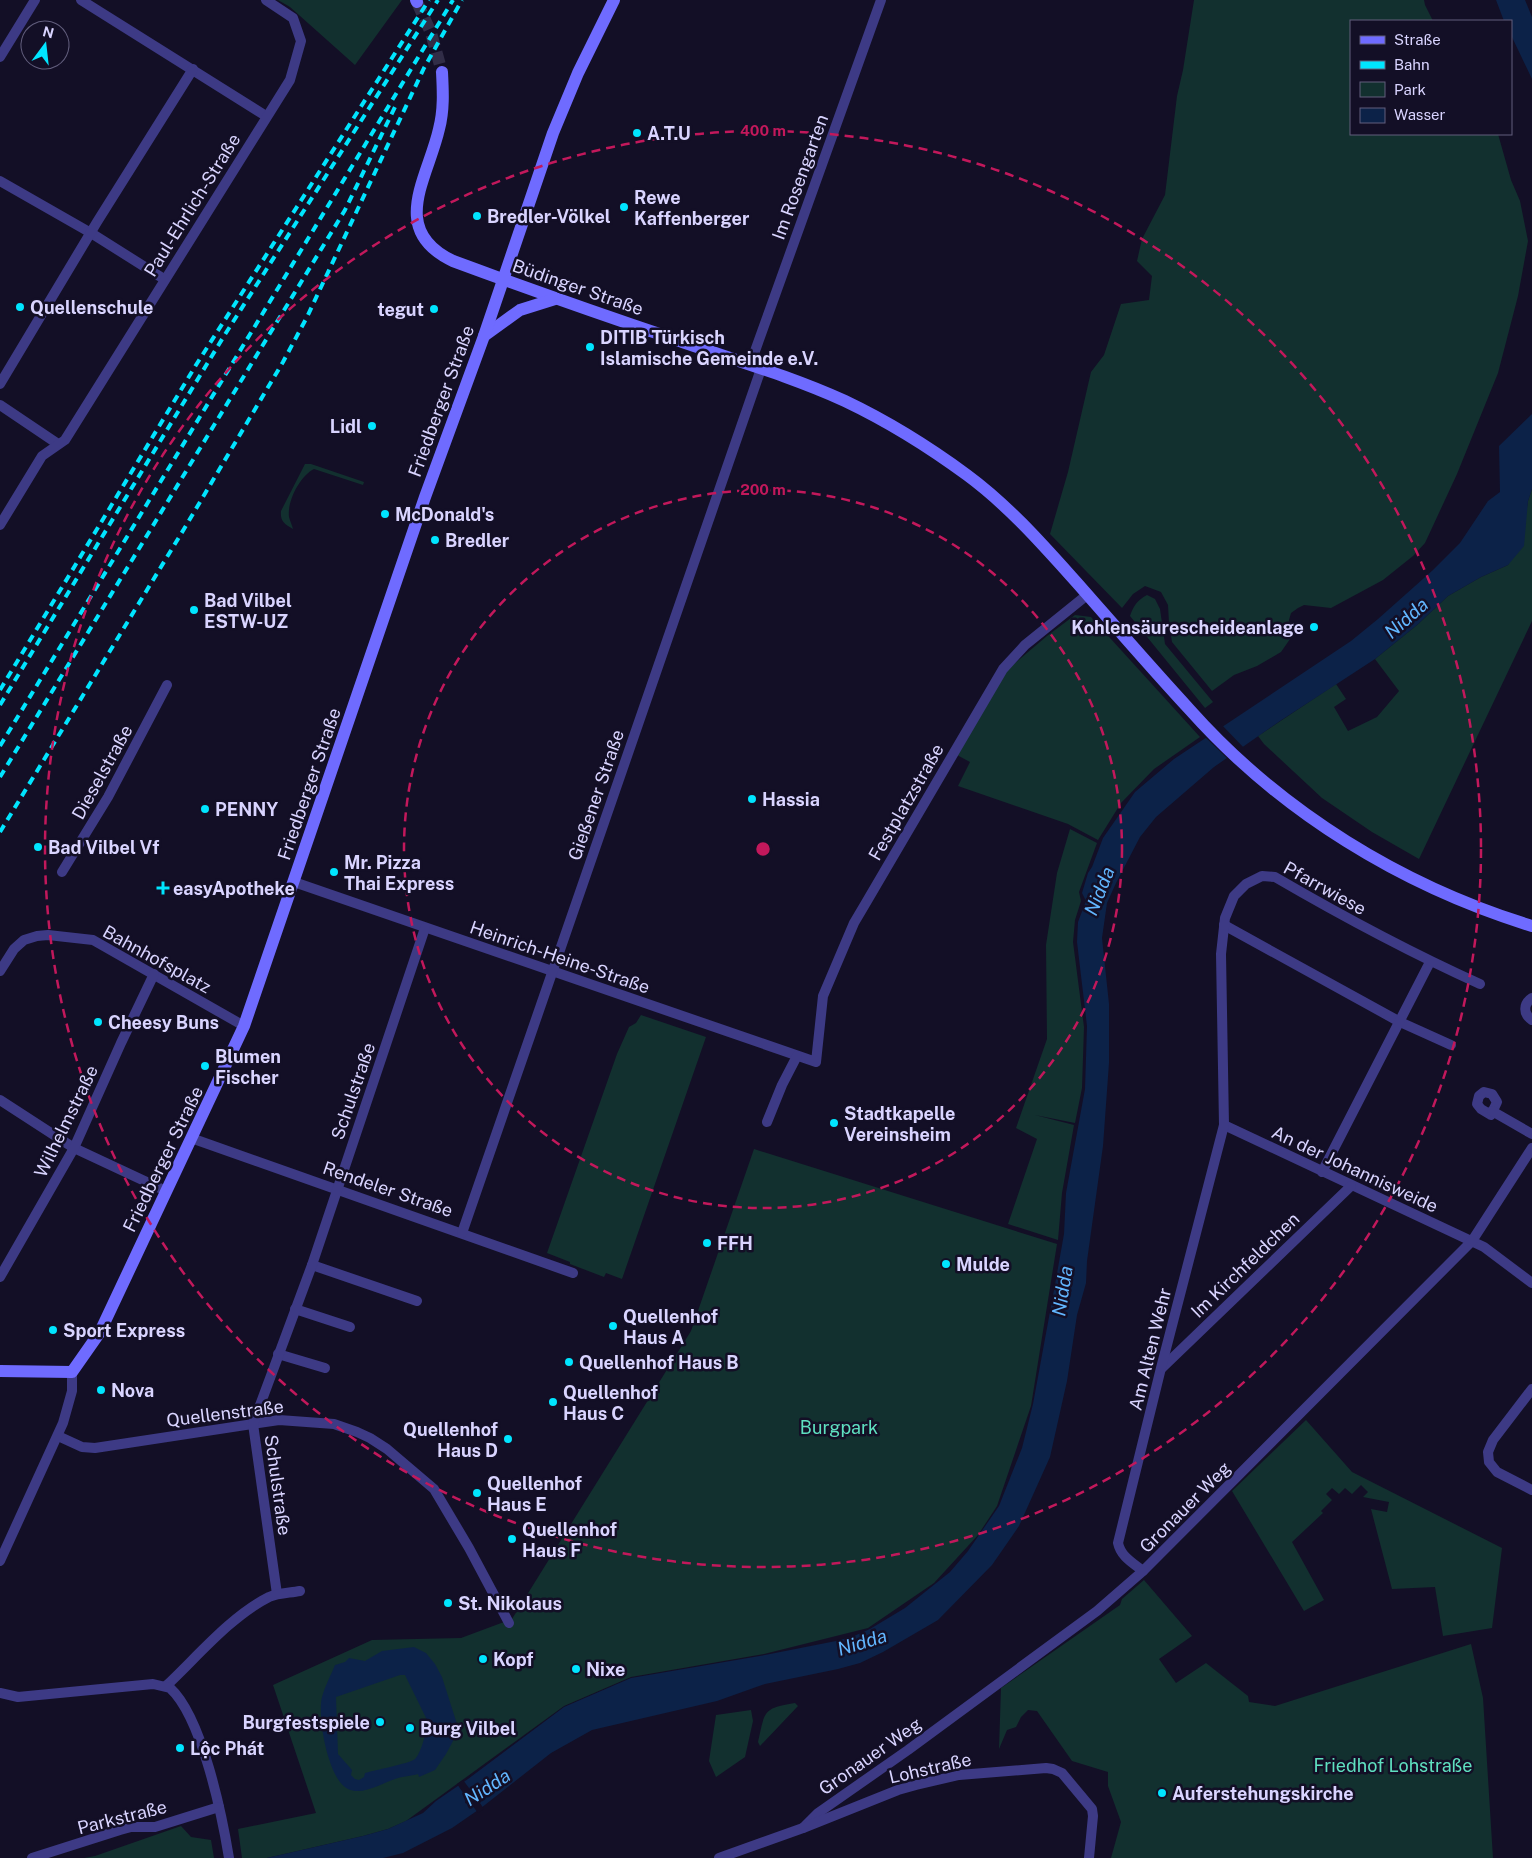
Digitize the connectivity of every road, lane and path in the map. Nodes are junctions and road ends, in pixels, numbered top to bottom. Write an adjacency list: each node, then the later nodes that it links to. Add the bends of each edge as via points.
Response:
1 (35, 0): 6 (street)
2 (81, 0): 7 (street)
3 (266, 0): 9 (street, Paul-Ehrlich-Straße, via 293,18 300,41 290,80)
4 (614, 0): 13 (main road, Friedberger Straße, via 553,133)
5 (881, 0): 16 (street, Im Rosengarten)
6 (0, 57)
7 (193, 69): 9 (street); 11 (street)
8 (442, 72): 13 (main road, Büdinger Straße, via 440,128 418,196 418,221 427,241 439,253)
9 (266, 116): 12 (street, Paul-Ehrlich-Straße)
10 (0, 180): 11 (street)
11 (91, 233): 12 (street); 17 (street)
12 (164, 279): 19 (street, Paul-Ehrlich-Straße, via 65,440)
13 (503, 279): 14 (main road, Büdinger Straße); 15 (main road, Friedberger Straße)
14 (555, 298): 15 (main road, via 520,310); 16 (main road, Büdinger Straße)
15 (484, 336): 24 (main road, Friedberger Straße, via 425,497)
16 (755, 367): 21 (main road, Büdinger Straße, via 849,403 902,432 967,476 1029,530); 30 (street, Gießener Straße)
17 (0, 384)
18 (0, 405): 19 (street)
19 (58, 444): 20 (street, Paul-Ehrlich-Straße, via 42,456)
20 (0, 525)
21 (1087, 595): 26 (main road, Büdinger Straße, via 1188,709 1255,773 1322,825 1383,863 1448,895); 39 (street, Festplatzstraße, via 1025,645 1003,669 854,923 824,996)
22 (167, 685): 23 (street, Dieselstraße, via 108,797)
23 (62, 872)
24 (294, 882): 27 (street, Heinrich-Heine-Straße); 36 (main road, Friedberger Straße)
25 (1224, 925): 28 (street, Pfarrwiese, via 1226,911 1237,892 1254,879 1274,877); 35 (street); 43 (street, Pfarrwiese, via 1221,962)
26 (1532, 926)
27 (425, 928): 30 (street, Heinrich-Heine-Straße); 50 (street, Schulstraße)
28 (1430, 962): 32 (street, Pfarrwiese); 35 (street)
29 (2, 969): 31 (street, Bahnhofsplatz, via 24,940 48,935 93,940)
30 (552, 972): 38 (street, Heinrich-Heine-Straße); 52 (street, Gießener Straße)
31 (154, 974): 36 (street, Bahnhofsplatz); 46 (street, Wilhelmstraße)
32 (1480, 984)
33 (1532, 998): 34 (street, via 1525,1009)
34 (1532, 1020)
35 (1400, 1022): 37 (street); 48 (street)
36 (244, 1026): 45 (main road, Friedberger Straße)
37 (1451, 1045)
38 (797, 1056): 39 (street, Heinrich-Heine-Straße); 42 (street)
39 (816, 1062)
40 (0, 1100): 46 (street)
41 (1492, 1111): 44 (street)
42 (768, 1122)
43 (1224, 1125): 48 (street, An der Johannisweide); 63 (street, Am Alten Wehr)
44 (1532, 1134)
45 (191, 1138): 50 (street, Rendeler Straße); 51 (main road, Friedberger Straße)
46 (74, 1148): 51 (street); 56 (street, Wilhelmstraße)
47 (1532, 1148): 53 (street, Gronauer Weg)
48 (1322, 1172): 49 (street, An der Johannisweide)
49 (1351, 1186): 53 (street, An der Johannisweide); 63 (street, Im Kirchfeldchen)
50 (337, 1188): 52 (street, Rendeler Straße); 54 (street, Schulstraße)
51 (166, 1191): 65 (main road, Friedberger Straße, via 100,1332)
52 (462, 1233): 55 (street, Rendeler Straße)
53 (1472, 1241): 57 (street, An der Johannisweide); 71 (street, Gronauer Weg)
54 (312, 1265): 58 (street); 59 (street, Schulstraße)
55 (573, 1273)
56 (0, 1277)
57 (1532, 1283)
58 (417, 1301)
59 (295, 1309): 60 (street); 61 (street, Schulstraße)
60 (350, 1327)
61 (278, 1354): 62 (street); 67 (street, Schulstraße)
62 (325, 1368)
63 (1161, 1368): 71 (street, Am Alten Wehr, via 1118,1543 1124,1556)
64 (0, 1372): 65 (main road)
65 (72, 1372): 68 (street, via 72,1391)
66 (1532, 1389): 69 (street, via 1493,1440 1488,1452 1489,1462 1497,1472)
67 (254, 1424): 68 (street, Quellenstraße, via 95,1448 82,1447); 73 (street, Schulstraße); 74 (street, Quellenstraße, via 286,1420 334,1424 388,1449 438,1494)
68 (58, 1436): 70 (street)
69 (1532, 1490)
70 (0, 1561)
71 (1143, 1571): 78 (street, Gronauer Weg, via 1097,1610 818,1813)
72 (300, 1592): 73 (street)
73 (277, 1594): 75 (street, via 224,1629)
74 (509, 1623)
75 (166, 1686): 76 (street, via 153,1684 18,1697); 77 (street, via 174,1692 198,1733)
76 (0, 1693)
77 (219, 1807): 79 (street); 80 (street, Parkstraße, via 155,1827 120,1830)
78 (803, 1828): 81 (street, Lohstraße); 82 (street, Lohstraße, via 916,1784 977,1773 1054,1769 1062,1772 1092,1808)
79 (229, 1854)
80 (32, 1858)
81 (719, 1858)
82 (1090, 1858)

